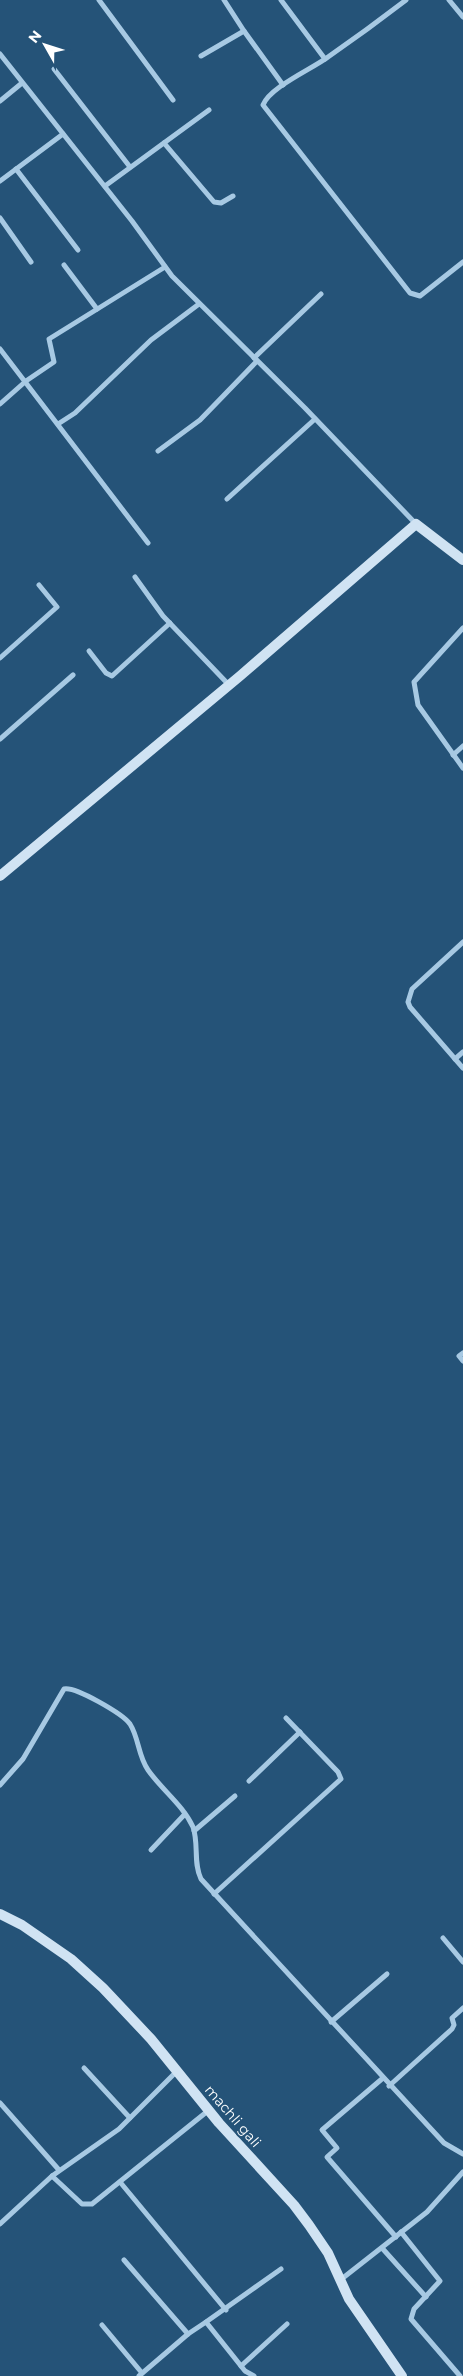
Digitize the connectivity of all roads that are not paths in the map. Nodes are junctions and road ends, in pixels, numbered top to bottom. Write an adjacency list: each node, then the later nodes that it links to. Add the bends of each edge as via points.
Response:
1 (99, 0): 14 (street)
2 (224, 0): 7 (street)
3 (281, 0): 10 (street)
4 (449, 0): 6 (street)
5 (403, 1): 10 (street)
6 (463, 17)
7 (244, 31): 9 (street); 13 (street)
8 (0, 54): 12 (street)
9 (201, 56)
10 (325, 59): 13 (street)
11 (54, 69): 19 (street)
12 (22, 82): 15 (street); 17 (street)
13 (284, 85): 27 (street, via 266,100 264,107 405,289 414,296 420,296)
14 (173, 100)
15 (0, 101)
16 (209, 110): 18 (street)
17 (63, 134): 20 (street); 22 (street)
18 (164, 143): 19 (street); 23 (street, via 214,202 221,203)
19 (130, 167): 22 (street)
20 (16, 169): 21 (street); 25 (street)
21 (0, 181)
22 (104, 186): 29 (street)
23 (233, 196)
24 (0, 218): 26 (street)
25 (78, 250)
26 (31, 262)
27 (463, 262)
28 (64, 265): 32 (street)
29 (165, 266): 31 (street); 32 (street)
30 (321, 294): 34 (street)
31 (199, 304): 34 (street); 38 (street, via 151,340 75,413)
32 (97, 309): 35 (street, via 49,339 54,362)
33 (0, 349): 35 (street)
34 (256, 359): 37 (street); 39 (street, via 200,420)
35 (26, 381): 36 (street); 38 (street)
36 (0, 404)
37 (314, 418): 40 (street); 41 (street)
38 (58, 424): 42 (street)
39 (158, 451)
40 (226, 499)
41 (416, 524): 43 (street); 51 (street)
42 (148, 543)
43 (463, 560)
44 (135, 577): 46 (street)
45 (39, 585): 49 (street, via 57,607)
46 (170, 623): 48 (street, via 112,676); 51 (street)
47 (463, 628): 54 (street, via 414,682 418,705)
48 (88, 652)
49 (0, 658)
50 (73, 675): 52 (street)
51 (229, 686): 56 (street)
52 (0, 739)
53 (463, 746): 54 (street)
54 (454, 755): 55 (street)
55 (463, 768)
56 (0, 876)
57 (463, 942): 59 (street, via 412,989 408,1002)
58 (463, 1052): 59 (street)
59 (455, 1059): 60 (street)
60 (463, 1068)
61 (463, 1353): 62 (street, via 459,1356)
62 (463, 1361)
63 (286, 1718): 64 (street)
64 (300, 1732): 65 (street); 71 (street, via 341,1779)
65 (249, 1781)
66 (0, 1785): 68 (street, via 23,1759 61,1692 68,1688 128,1722 148,1770)
67 (235, 1796): 69 (street)
68 (185, 1814): 69 (street); 70 (street)
69 (194, 1830): 71 (street, via 197,1872)
70 (151, 1850)
71 (214, 1894): 77 (street)
72 (0, 1914): 79 (street, machli gali, via 22,1924 72,1959 103,1988)
73 (443, 1938): 74 (street)
74 (463, 1962)
75 (387, 1974): 77 (street)
76 (463, 2008): 81 (street, via 452,2018 452,2029)
77 (330, 2022): 80 (street)
78 (84, 2068): 84 (street)
79 (177, 2070): 83 (street, machli gali); 84 (street)
80 (383, 2078): 81 (street); 92 (street, via 322,2130 337,2148 327,2157)
81 (390, 2086): 85 (street, via 444,2143)
82 (0, 2103): 86 (street)
83 (209, 2110): 89 (street); 96 (street, machli gali, via 294,2204 328,2253)
84 (130, 2118): 86 (street)
85 (463, 2154)
86 (59, 2170): 88 (street)
87 (463, 2172): 91 (street, via 436,2204)
88 (52, 2176): 89 (street, via 85,2205 92,2204); 90 (street)
89 (120, 2182): 98 (street)
90 (0, 2224)
91 (402, 2232): 92 (street); 97 (street, via 440,2278)
92 (396, 2237): 93 (street)
93 (382, 2248): 96 (street); 97 (street)
94 (124, 2260): 102 (street)
95 (280, 2269): 98 (street)
96 (339, 2281): 106 (street, machli gali)
97 (426, 2298): 107 (street, via 411,2314 411,2319)
98 (226, 2310): 99 (street)
99 (206, 2322): 102 (street); 103 (street)
100 (287, 2324): 103 (street)
101 (102, 2325): 104 (street)
102 (188, 2334): 104 (street)
103 (241, 2366): 105 (street)
104 (140, 2375)
105 (254, 2376)
106 (402, 2376)
107 (460, 2376)

